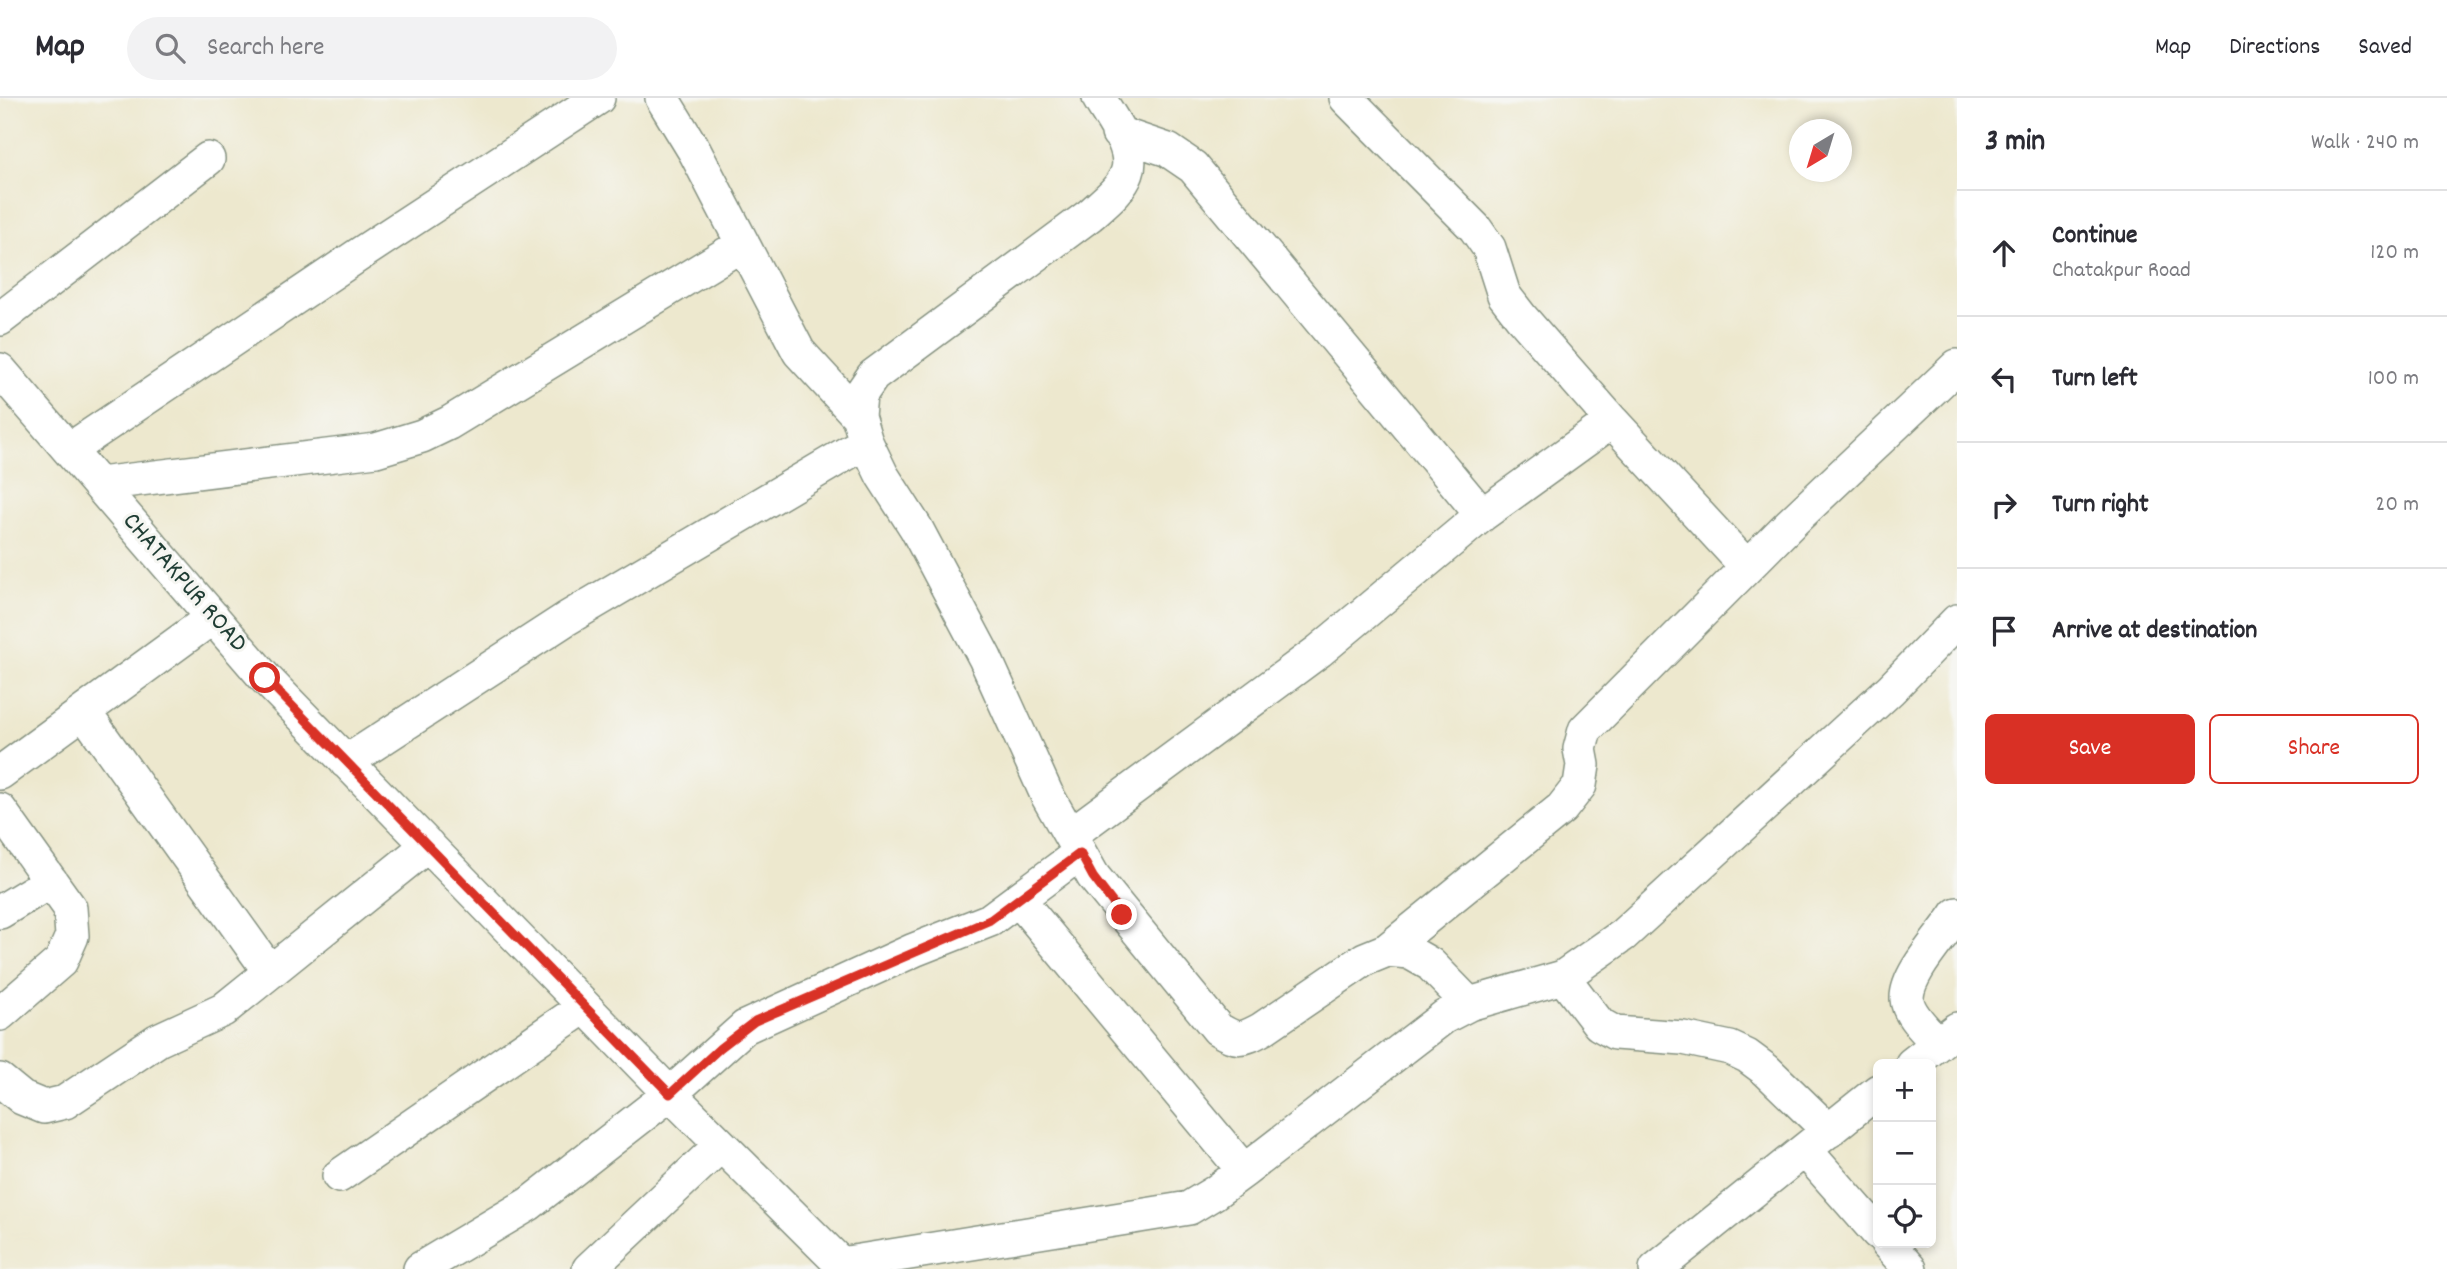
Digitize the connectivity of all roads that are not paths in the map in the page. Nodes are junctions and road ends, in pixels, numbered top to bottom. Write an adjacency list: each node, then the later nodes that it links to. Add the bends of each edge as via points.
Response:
1 (598, 98): 13 (street)
2 (662, 98): 7 (street)
3 (1099, 98): 5 (street)
4 (1346, 98): 11 (street, via 1475,228 1489,248 1504,295)
5 (1118, 133): 12 (street, via 1128,150 1128,173 1113,194 1053,244 873,376 860,395); 15 (street, via 1168,150 1193,167)
6 (208, 159): 8 (street)
7 (743, 244): 12 (street, via 799,352); 14 (street, via 422,436 376,450)
8 (0, 318)
9 (1957, 366): 16 (street)
10 (0, 370): 13 (street, CHATAKPUR ROAD)
11 (1612, 421): 15 (street); 16 (street)
12 (862, 429): 20 (street); 23 (street, via 882,475 916,528 985,658 1047,795)
13 (69, 450): 14 (street, CHATAKPUR ROAD)
14 (99, 484): 17 (street, CHATAKPUR ROAD)
15 (1482, 515): 23 (street)
16 (1747, 567): 29 (street, via 1585,730 1580,785 1562,808)
17 (213, 617): 19 (street); 20 (street, CHATAKPUR ROAD)
18 (1957, 621): 31 (street, via 1891,689 1623,935)
19 (83, 712): 21 (street); 30 (street)
20 (346, 762): 24 (street, CHATAKPUR ROAD)
21 (0, 773)
22 (0, 810): 25 (street)
23 (1075, 844): 26 (street); 29 (street, via 1122,915 1217,1029 1232,1038 1246,1038 1262,1029 1365,959)
24 (428, 845): 30 (street); 33 (street, CHATAKPUR ROAD)
25 (51, 881): 27 (street); 34 (street, via 70,908 72,936 61,961)
26 (1019, 900): 37 (street, via 990,920 755,1021); 41 (street)
27 (0, 912)
28 (1957, 914): 35 (street, via 1911,980 1907,1000)
29 (1387, 950): 32 (street, via 1409,952 1430,964)
30 (271, 972): 36 (street, via 223,1010 158,1040 65,1102 44,1107 22,1098)
31 (1563, 977): 32 (street); 39 (street, via 1599,1024 1615,1033 1683,1038 1747,1056 1766,1070)
32 (1469, 1004): 41 (street, via 1444,1017)
33 (584, 1007): 37 (street, CHATAKPUR ROAD); 42 (street)
34 (0, 1014)
35 (1936, 1046)
36 (0, 1080)
37 (670, 1094): 40 (street, CHATAKPUR ROAD); 46 (street, via 529,1204)
38 (1873, 1095): 39 (street)
39 (1817, 1140): 43 (street); 48 (street)
40 (722, 1145): 45 (street, CHATAKPUR ROAD); 47 (street)
41 (1244, 1171): 45 (street, via 1189,1208)
42 (339, 1176)
43 (1873, 1225)
44 (1891, 1248): 49 (street)
45 (844, 1266)
46 (420, 1269)
47 (589, 1269)
48 (1656, 1269)
49 (1910, 1269)

